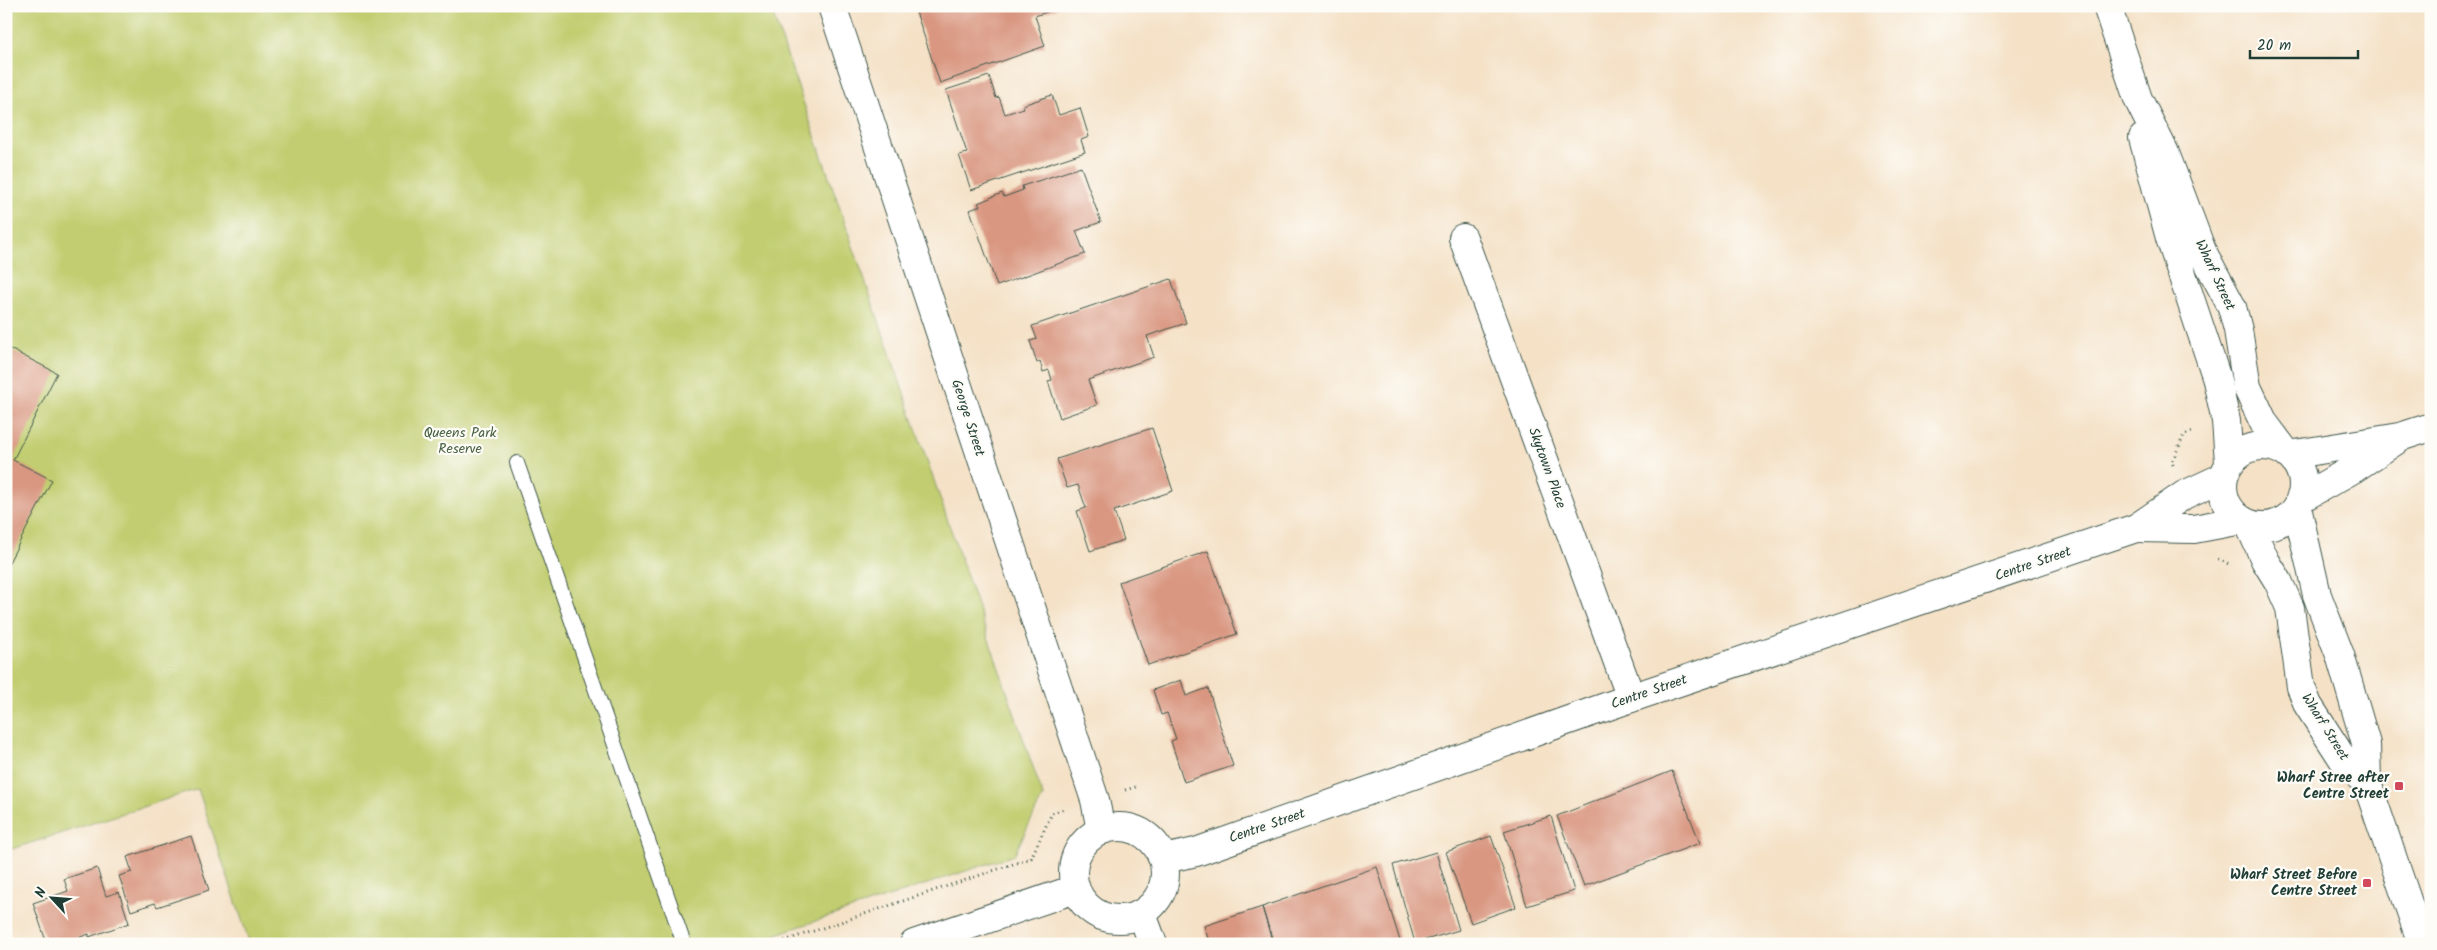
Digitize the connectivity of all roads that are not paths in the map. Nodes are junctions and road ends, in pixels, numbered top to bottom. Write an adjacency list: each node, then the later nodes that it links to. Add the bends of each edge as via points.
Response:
1 (832, 6): 15 (street, George Street, via 1095,800)
2 (2107, 6): 3 (street, Wharf Street)
3 (2138, 99): 7 (street, Wharf Street, via 2166,153 2202,251 2232,307 2248,387 2264,422); 9 (street, Wharf Street, via 2137,115 2170,238 2216,376 2226,420)
4 (1463, 238): 13 (street, Skytown Place)
5 (2431, 427): 6 (street)
6 (2400, 437): 7 (street); 10 (street)
7 (2287, 453): 9 (street, via 2272,446 2253,446); 10 (street, via 2302,476 2303,492)
8 (518, 463): 19 (lane)
9 (2226, 470): 11 (street, via 2223,494 2226,502 2229,509); 12 (street, Centre Street)
10 (2299, 503): 11 (street, via 2281,522 2259,526); 14 (street, Wharf Street, via 2317,595 2340,655 2366,744)
11 (2246, 522): 12 (street, Centre Street, via 2194,529); 14 (street, Wharf Street, via 2290,608 2301,687 2308,705 2343,759)
12 (2136, 528): 13 (street, Centre Street)
13 (1631, 698): 16 (street, Centre Street, via 1196,852)
14 (2367, 783): 22 (street, Wharf Street)
15 (1101, 830): 16 (street, via 1133,828 1146,835); 17 (street, via 1081,847 1075,860)
16 (1164, 859): 18 (street, via 1166,874 1162,890 1155,904)
17 (1075, 889): 18 (street, via 1091,910 1103,917 1123,919); 20 (street)
18 (1142, 914): 21 (street)
19 (684, 944)
20 (914, 944)
21 (1153, 944)
22 (2422, 944)

